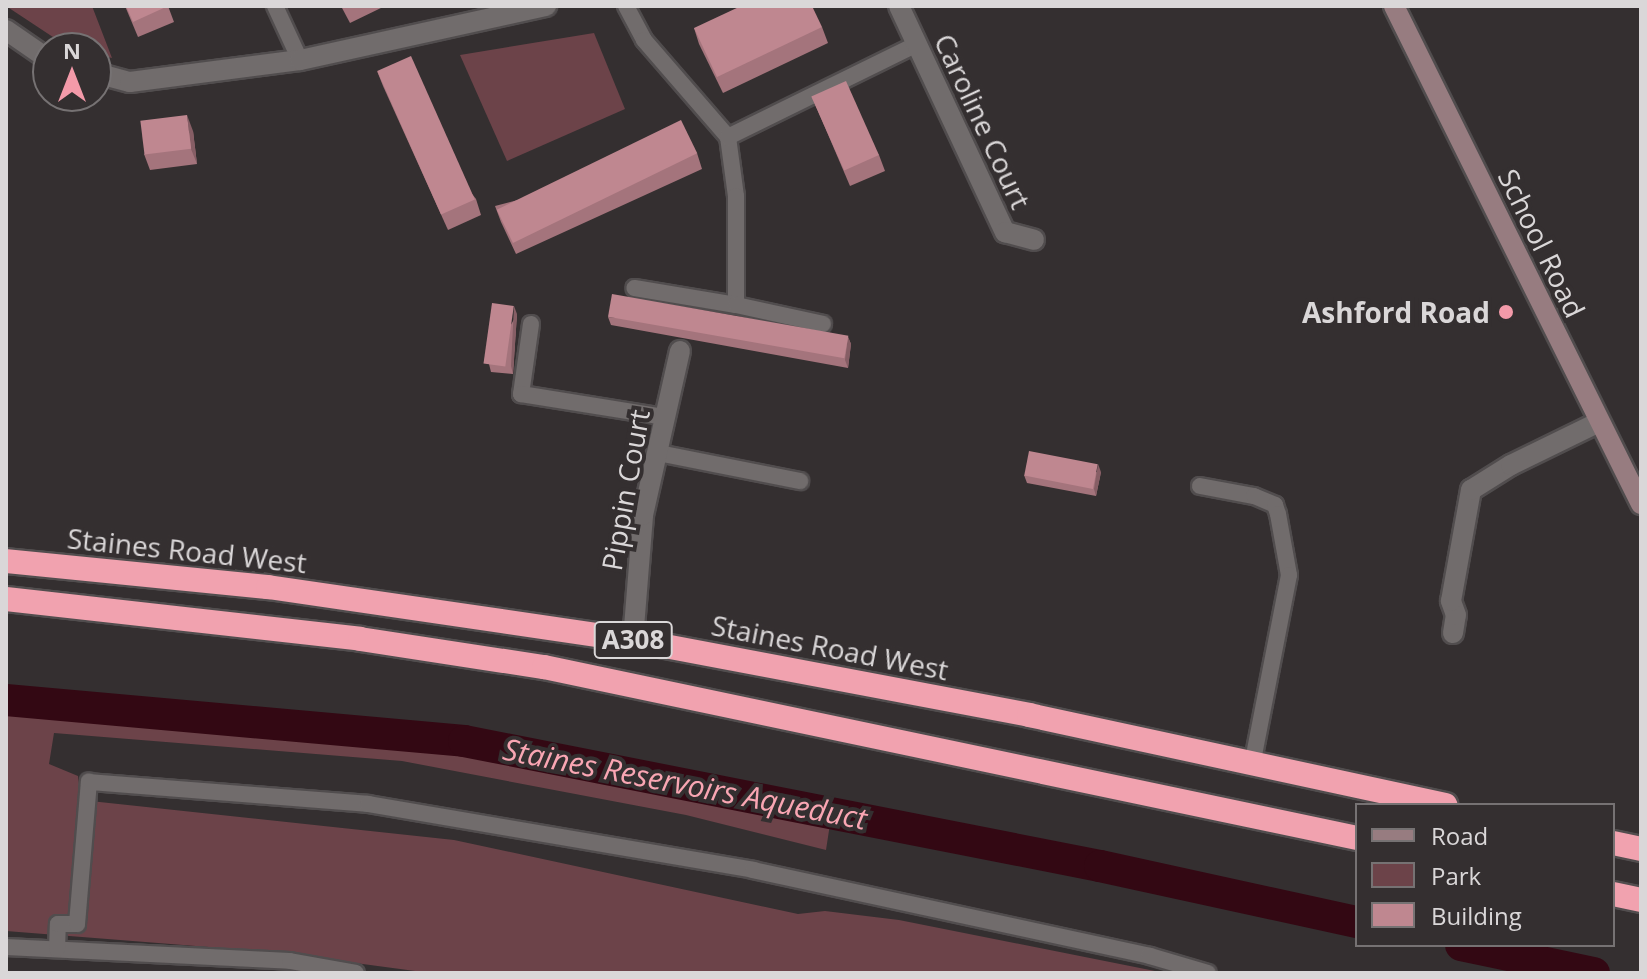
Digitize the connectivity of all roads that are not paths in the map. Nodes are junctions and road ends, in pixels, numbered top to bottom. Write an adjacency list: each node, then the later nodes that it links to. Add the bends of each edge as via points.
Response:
1 (275, 6): 9 (lane)
2 (546, 6): 9 (street)
3 (626, 6): 11 (lane, via 644,40)
4 (899, 6): 7 (street, Caroline Court)
5 (1394, 6): 19 (main road, School Road)
6 (11, 38): 8 (street)
7 (917, 44): 11 (lane); 12 (street, Caroline Court, via 1005,232)
8 (32, 50)
9 (300, 60): 10 (street, via 130,82)
10 (112, 77)
11 (728, 137): 14 (lane, via 736,196)
12 (1034, 240)
13 (634, 288): 14 (lane)
14 (736, 305): 16 (lane)
15 (531, 324): 18 (lane, via 521,394)
16 (823, 324)
17 (680, 351): 18 (street, Pippin Court)
18 (665, 417): 20 (street, Pippin Court)
19 (1599, 422): 23 (main road, School Road); 26 (street, via 1471,490 1451,601 1456,615)
20 (658, 453): 21 (lane); 27 (street, Pippin Court, via 637,560)
21 (800, 481)
22 (1200, 486): 28 (lane, via 1254,496 1275,505 1278,514 1289,575)
23 (1639, 495)
24 (6, 561): 27 (highway, Staines Road West / A308, via 268,587)
25 (6, 599): 30 (highway, A308, via 360,639 544,667)
26 (1453, 633)
27 (633, 640): 28 (highway, Staines Road West / A308)
28 (1253, 761): 29 (highway, Staines Road West / A308)
29 (1436, 803)
30 (1355, 838)
31 (1615, 843): 32 (highway)
32 (1641, 849)
33 (1615, 894): 34 (highway)
34 (1641, 900)
35 (6, 947): 36 (lane)
36 (57, 949): 37 (lane); 39 (lane, via 58,924 77,924 89,782 414,811 753,870)
37 (244, 966): 38 (lane, via 290,961)
38 (356, 973)
39 (1208, 973)

